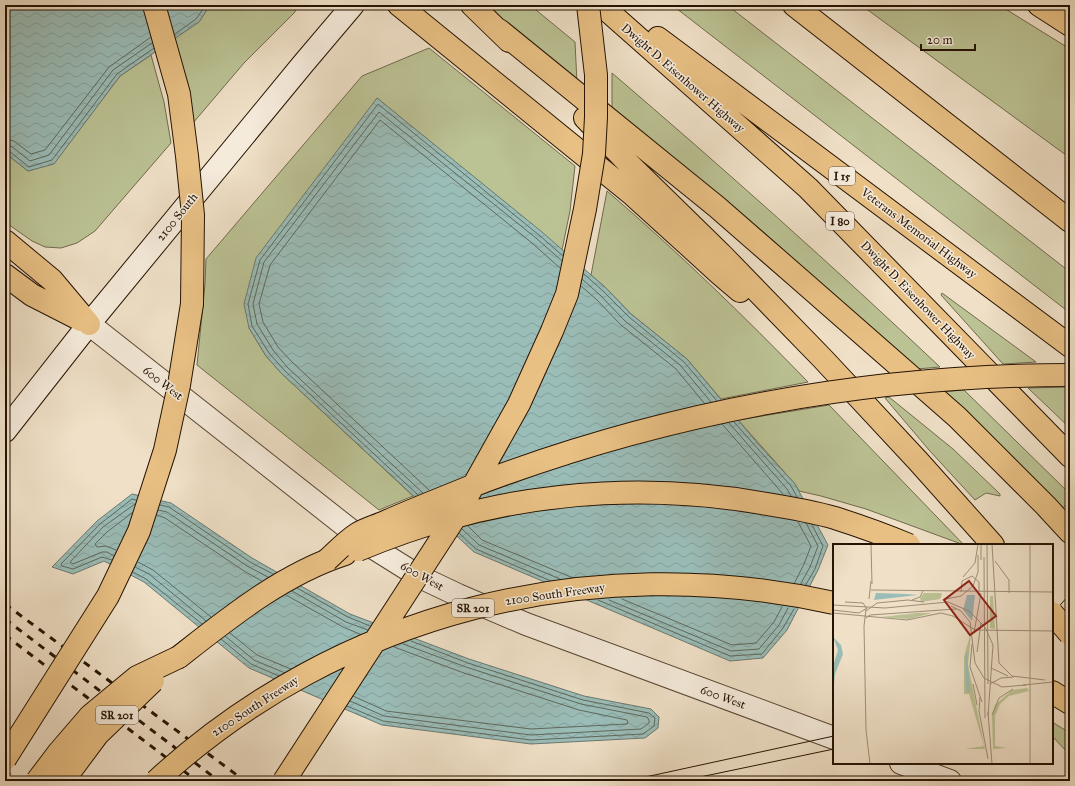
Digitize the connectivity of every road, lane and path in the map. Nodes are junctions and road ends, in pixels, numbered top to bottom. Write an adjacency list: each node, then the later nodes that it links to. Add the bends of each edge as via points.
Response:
1 (154, 5): 34 (highway, bridge, via 179,94 193,215 192,304 179,385 165,450 139,531 108,596)
2 (353, 5): 15 (street, 2100 South)
3 (399, 5): 17 (highway, via 633,195 720,274)
4 (472, 5): 11 (highway)
5 (588, 5): 39 (highway, bridge, via 596,75 594,154 567,294 519,404 458,513)
6 (601, 5): 20 (highway, Dwight D. Eisenhower Highway / I 80, via 808,188)
7 (614, 5): 16 (highway, Veterans Memorial Highway / I 15)
8 (794, 5): 12 (highway)
9 (1039, 5): 10 (highway)
10 (1070, 25)
11 (499, 30): 17 (highway); 21 (highway, via 717,207 957,417)
12 (1070, 221)
13 (5, 241): 15 (highway, via 52,280)
14 (5, 274): 15 (highway, via 32,295)
15 (89, 324): 19 (street, 2100 South); 33 (street, 600 West, via 372,547 420,577 526,624)
16 (1070, 346)
17 (823, 359): 23 (highway)
18 (1070, 375): 24 (highway, bridge, via 999,376 876,386 711,414 653,428 570,452 441,498 356,535)
19 (5, 431)
20 (1067, 454)
21 (1070, 532)
22 (906, 544): 24 (highway, bridge, via 834,518 728,497 594,494 486,509 414,529)
23 (992, 544)
24 (327, 560): 30 (highway, SR 201, via 260,596)
25 (1053, 602): 27 (highway)
26 (833, 603): 38 (highway, 2100 South Freeway / SR 201, bridge, via 763,590 667,583 599,586 486,604 397,632 290,682 224,726)
27 (1070, 609)
28 (1053, 614): 29 (highway, bridge)
29 (1070, 634)
30 (179, 657): 36 (highway, bridge, via 137,677 90,716); 37 (highway, SR 201, bridge, via 98,734)
31 (1053, 693): 32 (highway)
32 (1070, 703)
33 (833, 738)
34 (5, 759)
35 (904, 764): 40 (street)
36 (37, 781)
37 (63, 781)
38 (156, 781)
39 (284, 781)
40 (950, 781)

